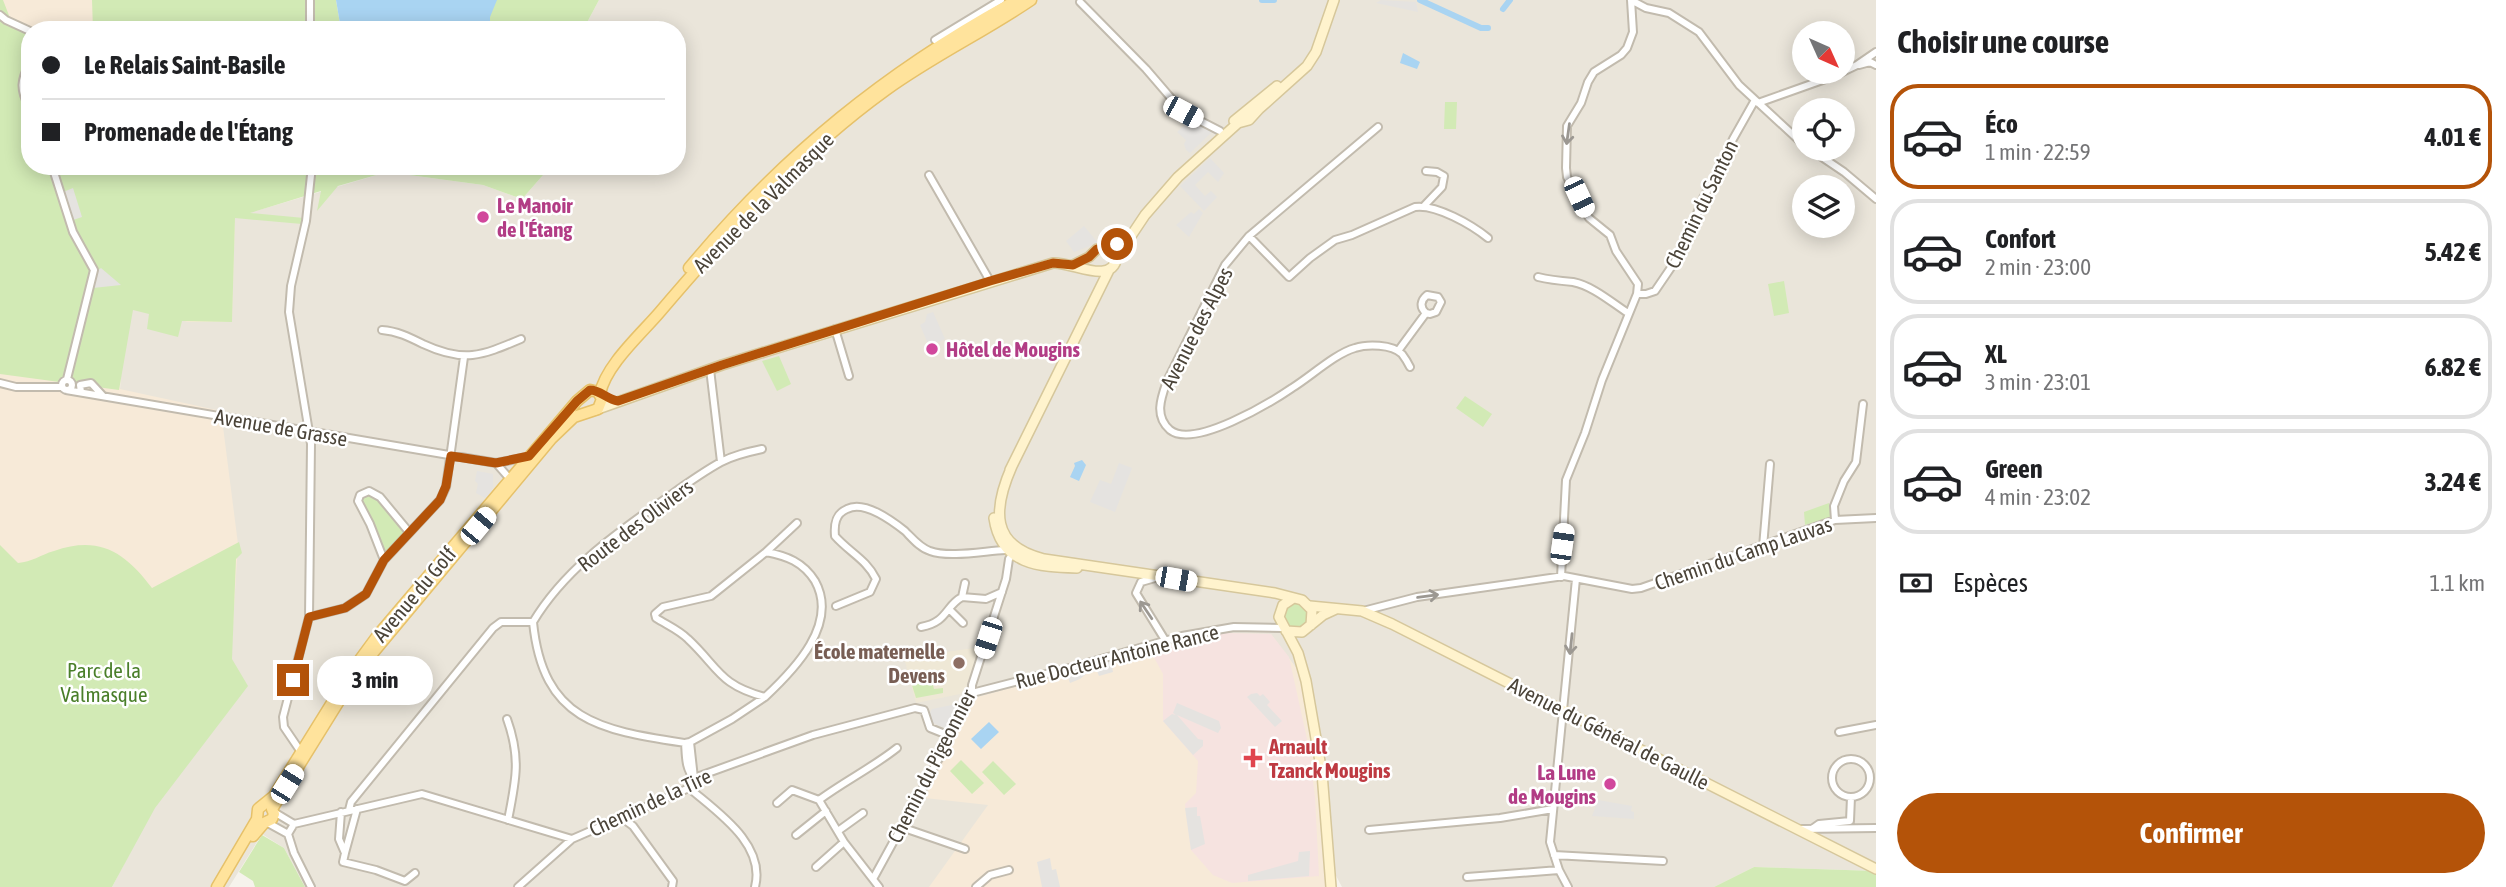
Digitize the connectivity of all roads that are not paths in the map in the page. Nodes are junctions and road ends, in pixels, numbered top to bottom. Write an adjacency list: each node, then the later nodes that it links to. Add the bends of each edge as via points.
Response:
1 (310, 0): 9 (street)
2 (1000, 0): 11 (street)
3 (1017, 0): 31 (main road, Avenue de la Valmasque, via 915,61 843,114 798,153)
4 (1031, 0): 31 (main road, Avenue de la Valmasque, via 931,59 840,125)
5 (1334, 0): 16 (main road, via 1312,59)
6 (1631, 0): 15 (street, via 1669,13 1699,32); 41 (street, one-way to 41, via 1633,32 1627,48 1594,72 1567,126 1567,177 1588,218 1606,230 1635,277)
7 (1080, 2): 18 (street, via 1183,112)
8 (0, 15): 10 (street)
9 (310, 21)
10 (21, 26)
11 (935, 40)
12 (1876, 52): 13 (street)
13 (1857, 65): 14 (street); 15 (street)
14 (1876, 65)
15 (1757, 102): 19 (street); 41 (street, Chemin du Santon, via 1733,139 1670,269 1655,291)
16 (1245, 117): 18 (main road); 27 (main road, via 1188,167)
17 (1378, 127): 29 (street, Avenue des Alpes)
18 (1220, 131): 27 (main road, via 1165,182)
19 (1792, 134)
20 (1828, 161): 25 (street)
21 (1426, 171): 26 (street, via 1444,176 1443,187)
22 (55, 175): 52 (street, via 73,232 94,271)
23 (311, 175): 60 (street, via 289,312)
24 (929, 175): 39 (street)
25 (1876, 198)
26 (1424, 206): 29 (street, via 1335,240 1289,277); 30 (street, via 1474,226)
27 (1145, 215): 28 (main road)
28 (1133, 233): 32 (main road); 34 (main road)
29 (1249, 236): 47 (street, Avenue des Alpes, via 1225,265 1167,381 1159,414 1172,432 1184,436 1204,433 1256,409 1353,348 1376,346)
30 (1488, 238)
31 (714, 245): 56 (main road, Avenue de la Valmasque)
32 (1108, 248): 33 (main road, via 1097,249); 34 (main road)
33 (1089, 257): 35 (main road, Avenue du Golf); 36 (main road)
34 (1117, 257): 37 (main road)
35 (1073, 265): 36 (main road, Avenue du Golf); 39 (main road, Avenue du Golf, via 1053,263)
36 (1093, 271): 37 (main road); 40 (main road)
37 (1109, 271): 40 (main road)
38 (1538, 277): 43 (street, via 1574,282)
39 (990, 281): 44 (main road, Avenue du Golf)
40 (1100, 290): 73 (main road, via 1004,485 1000,508)
41 (1637, 294): 43 (street)
42 (1426, 313): 47 (street)
43 (1629, 313): 79 (street, via 1566,480)
44 (835, 329): 50 (main road, Avenue du Golf); 51 (street)
45 (382, 330): 48 (street)
46 (521, 338): 48 (street)
47 (1398, 351): 49 (street)
48 (464, 357): 62 (street)
49 (1410, 367)
50 (710, 369): 57 (main road, Avenue du Golf); 64 (street)
51 (849, 376)
52 (69, 380): 54 (street, via 72,386); 55 (street)
53 (0, 383): 54 (street, Avenue de Grasse)
54 (64, 389): 55 (street, Avenue de Grasse)
55 (80, 389): 60 (street, Avenue de Grasse)
56 (593, 394): 57 (main road); 59 (main road, via 584,406); 59 (main road, via 602,402); 63 (main road, Avenue du Golf)
57 (618, 401): 59 (main road, Avenue du Golf)
58 (1863, 404): 70 (street, via 1856,462 1834,506)
59 (592, 410): 67 (main road, Avenue du Golf, via 567,422)
60 (310, 432): 62 (street, Avenue de Grasse); 93 (street)
61 (762, 449): 64 (street, Route des Oliviers)
62 (451, 456): 65 (street, Avenue de Grasse); 72 (street, via 440,500)
63 (529, 456): 65 (street, Avenue de Grasse); 68 (main road, Avenue du Golf)
64 (721, 462): 94 (street, Route des Oliviers, via 596,551 568,577)
65 (496, 463): 68 (street)
66 (1770, 464): 74 (street)
67 (522, 473): 68 (main road); 120 (main road, Avenue du Golf, via 357,672)
68 (510, 479): 111 (main road, Avenue du Golf, via 378,635)
69 (1876, 518): 70 (street, Chemin du Camp Lauvas)
70 (1835, 520): 74 (street, Chemin du Camp Lauvas)
71 (797, 523): 76 (street)
72 (409, 532): 77 (street); 77 (street, via 380,497 369,491 360,495 358,501)
73 (1009, 546): 75 (street); 75 (street); 78 (main road, via 1035,557); 78 (main road, via 1024,561 1050,567); 83 (street, Chemin du Pigeonnier)
74 (1763, 547): 81 (street, Chemin du Camp Lauvas, via 1641,588)
75 (989, 551): 87 (street, via 926,551 874,511 852,506 836,519 835,536 862,559 876,579 870,592)
76 (766, 552): 104 (street, via 784,555 809,573 822,612 819,627 798,662); 104 (street, via 711,596 663,607 655,614 690,639 729,683)
77 (384, 560): 93 (street, via 359,600)
78 (1100, 567): 80 (main road)
79 (1561, 577): 81 (street, Chemin du Camp Lauvas); 91 (street, Chemin du Camp Lauvas, one-way to 79, via 1417,597)
80 (1176, 579): 84 (main road); 101 (street, one-way to 80, via 1137,596 1137,587 1144,580)
81 (1576, 579): 105 (street, one-way to 105)
82 (965, 583): 85 (street)
83 (1002, 592): 85 (street, via 986,599); 103 (street, Chemin du Pigeonnier)
84 (1259, 593): 86 (main road); 92 (main road, via 1271,599)
85 (962, 597): 90 (street)
86 (1292, 599): 88 (main road); 92 (main road)
87 (836, 606)
88 (1310, 606): 89 (main road, Avenue du Général de Gaulle); 96 (main road)
89 (1338, 608): 91 (main road, Avenue du Général de Gaulle); 96 (main road)
90 (950, 610): 95 (street); 97 (street, via 943,619)
91 (1362, 611): 105 (main road, Avenue du Général de Gaulle)
92 (1279, 613): 98 (street); 99 (main road)
93 (309, 617): 109 (street, via 283,717)
94 (533, 622): 112 (street, via 547,678 574,711 623,733); 121 (street, via 501,622 493,628)
95 (963, 623)
96 (1311, 625): 100 (main road)
97 (922, 627)
98 (1264, 629): 99 (street, Rue Docteur Antoine Rance); 101 (street, Rue Docteur Antoine Rance, via 1234,627)
99 (1285, 630): 100 (main road); 102 (main road)
100 (1302, 632): 102 (main road)
101 (1166, 640): 103 (street, Rue Docteur Antoine Rance)
102 (1298, 653): 158 (main road, via 1321,764)
103 (972, 693): 110 (street, Chemin du Pigeonnier)
104 (765, 697): 112 (street)
105 (1562, 709): 123 (street); 131 (main road, Avenue du Général de Gaulle)
106 (507, 719): 126 (street, via 516,744 516,778)
107 (1876, 725): 108 (street)
108 (1839, 732)
109 (289, 735): 111 (street); 114 (street)
110 (950, 736): 115 (street, Chemin de la Tire, via 930,728 924,710 915,708 813,735); 129 (street, Chemin du Pigeonnier)
111 (308, 740): 114 (main road, Avenue du Golf)
112 (688, 743): 115 (street)
113 (897, 748): 118 (street)
114 (301, 752): 120 (main road, Avenue du Golf)
115 (694, 778): 116 (street, Chemin de la Tire)
116 (689, 788): 125 (street, Chemin de la Tire); 155 (street, via 738,832 749,848 756,864)
117 (1852, 797): 117 (street, via 1861,794 1870,777 1867,767 1850,759 1833,769 1831,779 1842,795); 132 (street, via 1850,821)
118 (819, 800): 119 (street, via 792,790); 122 (street)
119 (777, 803)
120 (270, 809): 127 (main road, via 274,817); 127 (main road, via 258,809); 128 (street)
121 (349, 810): 126 (street, Chemin de la Tire, via 422,794); 128 (street, Chemin de la Tire); 140 (street); 140 (street, via 339,839)
122 (826, 811): 134 (street); 136 (street)
123 (1554, 811): 133 (street); 141 (street, via 1550,842)
124 (863, 813): 134 (street)
125 (622, 818): 137 (street, Chemin de la Tire); 154 (street, via 634,826 673,881)
126 (508, 820): 137 (street, Chemin de la Tire)
127 (263, 822): 135 (street); 150 (main road); 151 (main road)
128 (294, 824): 135 (street)
129 (901, 827): 139 (street); 149 (street, Chemin du Pigeonnier)
130 (1876, 828): 132 (street)
131 (1798, 829): 132 (street); 144 (main road, Avenue du Général de Gaulle)
132 (1811, 829)
133 (1369, 830)
134 (838, 831): 138 (street)
135 (288, 834): 152 (street)
136 (796, 835)
137 (572, 839): 153 (street)
138 (844, 842): 143 (street); 149 (street)
139 (965, 849)
140 (345, 853): 147 (street, via 343,862 349,865 405,881)
141 (1554, 855): 142 (street); 146 (street)
142 (1664, 861)
143 (816, 867)
144 (1876, 869)
145 (1009, 870): 157 (street, via 990,875)
146 (1559, 870): 148 (street); 159 (street)
147 (415, 873)
148 (1467, 877)
149 (873, 879): 156 (street)
150 (217, 887)
151 (225, 887)
152 (312, 887)
153 (517, 887)
154 (672, 887)
155 (755, 887)
156 (879, 887)
157 (976, 887)
158 (1331, 887)
159 (1568, 887)

